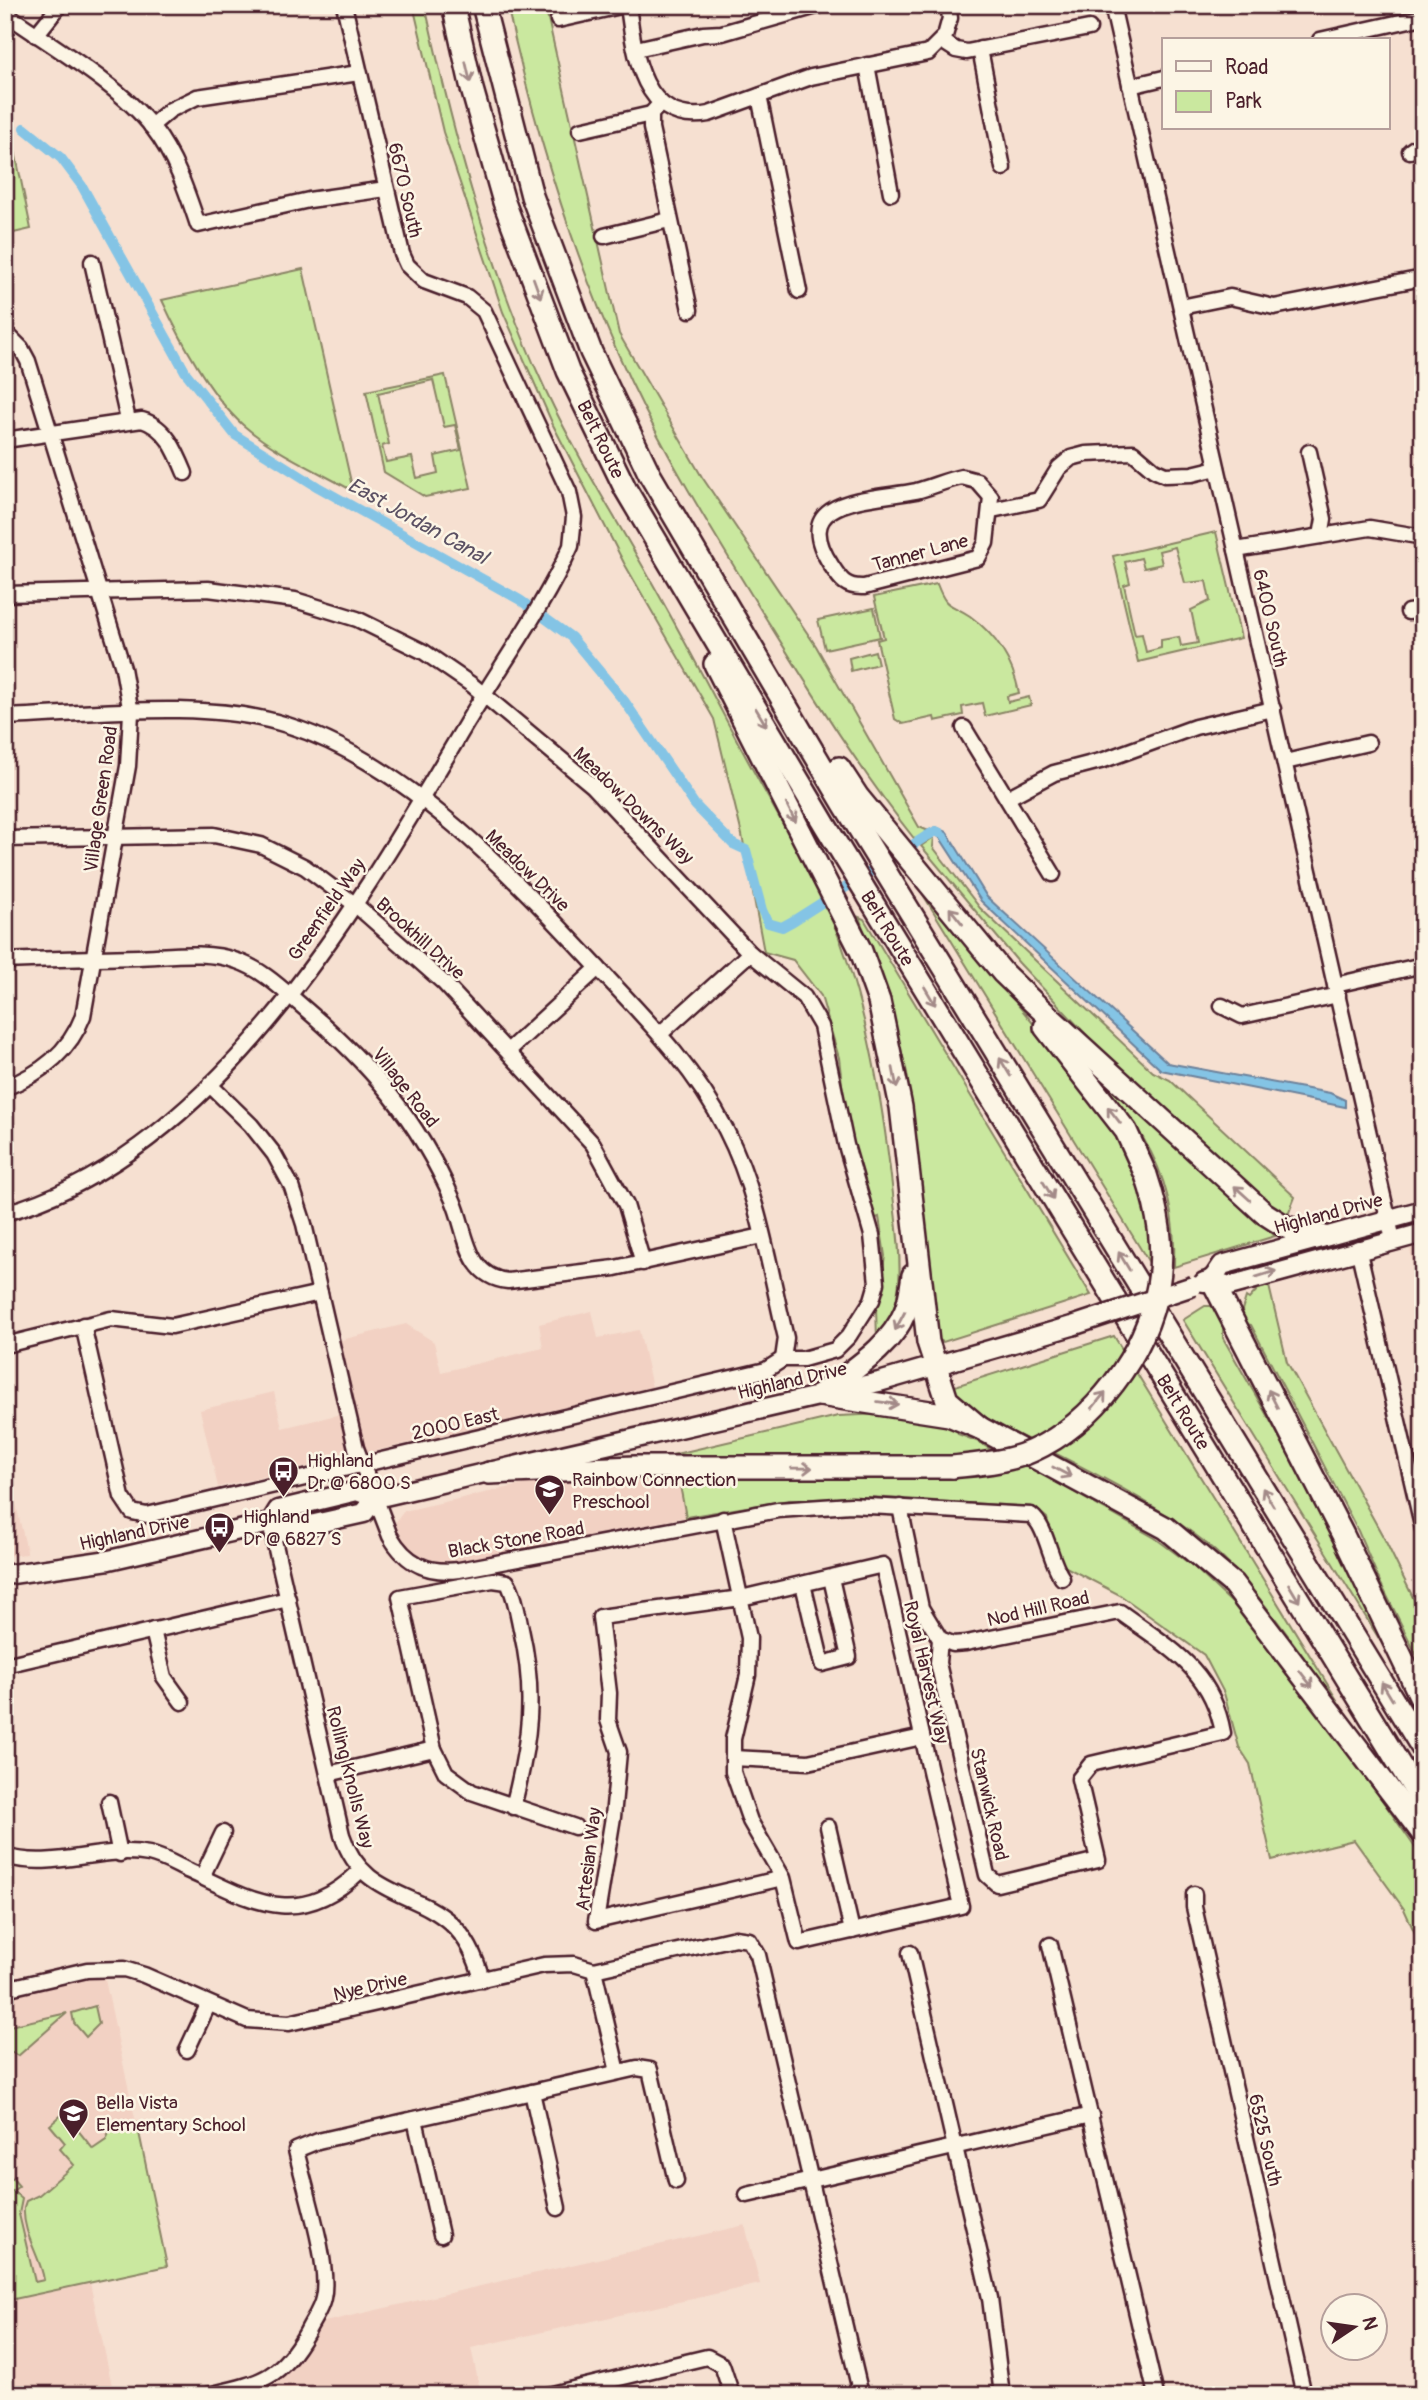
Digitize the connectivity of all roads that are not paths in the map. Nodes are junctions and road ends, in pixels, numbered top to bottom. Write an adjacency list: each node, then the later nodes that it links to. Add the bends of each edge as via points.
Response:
1 (60, 5): 13 (street)
2 (344, 5): 19 (street, 6670 South)
3 (453, 5): 45 (highway, Belt Route, one-way to 45, via 504,202 568,371)
4 (483, 5): 51 (highway, Belt Route, via 533,196 591,352 650,474)
5 (627, 5): 11 (street); 16 (street)
6 (820, 5): 16 (street, via 722,33)
7 (948, 5): 15 (street, via 949,24)
8 (1112, 5): 21 (street, 6400 South)
9 (5, 13): 13 (street)
10 (1423, 17): 14 (street)
11 (558, 20)
12 (1089, 28): 17 (street)
13 (36, 35): 24 (street, via 118,93)
14 (1329, 38)
15 (942, 41): 17 (street, via 961,51); 18 (street, via 922,55)
16 (636, 49): 23 (street)
17 (980, 49): 28 (street)
18 (867, 65): 22 (street); 30 (street)
19 (359, 73): 24 (street, via 197,97); 29 (street, 6670 South)
20 (1162, 78): 21 (street)
21 (1130, 86): 36 (street, 6400 South)
22 (759, 96): 23 (street, via 702,116); 35 (street)
23 (656, 109): 25 (street); 31 (street, via 651,128)
24 (151, 125): 29 (street, via 175,165 198,225 309,200)
25 (580, 130)
26 (1423, 142): 27 (street)
27 (1410, 151)
28 (1003, 168)
29 (386, 189): 47 (street, 6670 South, via 407,265 424,281 467,297 491,320 569,492)
30 (891, 193)
31 (669, 220): 32 (street); 37 (street)
32 (604, 236)
33 (92, 262): 39 (street)
34 (1423, 278): 36 (street, via 1274,306 1230,297)
35 (799, 291)
36 (1181, 307): 43 (street, 6400 South)
37 (690, 310)
38 (5, 332): 40 (street, Village Green Road, via 28,362)
39 (128, 420): 40 (street); 44 (street, via 142,419 158,428 175,448)
40 (50, 433): 41 (street); 52 (street, Village Green Road)
41 (5, 440)
42 (1309, 453): 48 (street, via 1324,519)
43 (1217, 468): 46 (street, via 1169,475 1154,470 1133,452 1082,454 1061,466 1039,500); 50 (street, 6400 South)
44 (186, 473)
45 (626, 490): 88 (highway, one-way to 88, via 861,951 879,1001 901,1107); 124 (highway, Belt Route, one-way to 124, via 825,825)
46 (992, 510): 46 (street, Tanner Lane, via 991,496 981,484 962,477 829,511 819,521 817,535 842,582 860,588 973,561 985,549)
47 (574, 529): 54 (street, Greenfield Way, via 564,562)
48 (1321, 536): 49 (street, via 1370,528); 50 (street)
49 (1423, 537)
50 (1236, 550): 55 (street, 6400 South)
51 (704, 566): 72 (highway, one-way to 51, via 858,797); 120 (highway, Belt Route, one-way to 51, via 844,804)
52 (99, 591): 53 (street, Meadow Downs Way); 54 (street, Meadow Downs Way, via 208,589 295,600 357,619 424,652); 56 (street, Village Green Road, via 123,668)
53 (5, 594)
54 (484, 694): 62 (street, Greenfield Way); 67 (street, Meadow Downs Way, via 593,786)
55 (1273, 709): 60 (street, 6400 South); 61 (street, via 1195,727 1054,773)
56 (131, 713): 57 (street, Meadow Drive); 62 (street, Meadow Drive, via 230,714 287,724 368,762); 63 (street, Village Green Road, via 128,766)
57 (5, 717)
58 (964, 728): 61 (street)
59 (1368, 743): 60 (street)
60 (1284, 762): 73 (street, 6400 South)
61 (1007, 799): 65 (street)
62 (421, 800): 66 (street, Greenfield Way); 71 (street, Meadow Drive, via 522,887)
63 (115, 836): 64 (street, Brookhill Drive); 66 (street, Brookhill Drive, via 214,835 261,845 305,867); 68 (street, Village Green Road)
64 (5, 839)
65 (1053, 874)
66 (357, 906): 74 (street, Greenfield Way); 77 (street, Brookhill Drive, via 443,983)
67 (750, 953): 76 (street); 94 (street, Meadow Downs Way, via 804,997 821,1026 877,1260 872,1300 841,1345 803,1359)
68 (94, 958): 69 (street, Village Road); 74 (street, Village Road, via 217,956 257,970); 79 (street, Village Green Road, via 83,1016 65,1048 47,1066)
69 (5, 961)
70 (1423, 965): 73 (street)
71 (598, 968): 76 (street, Meadow Drive); 77 (street)
72 (1003, 973): 85 (highway, one-way to 72, via 1286,1227 1264,1213); 99 (highway, one-way to 72, bridge, via 635,1467 953,1467 1030,1452 1064,1434 1094,1407 1125,1366 1158,1287 1158,1213 1126,1131)
73 (1336, 990): 75 (street, via 1241,1016); 82 (street, 6400 South)
74 (288, 994): 78 (street, Greenfield Way); 89 (street, Village Road, via 351,1050 410,1118 456,1205 473,1261 485,1274 508,1281)
75 (1222, 1006)
76 (660, 1034): 84 (street, Meadow Drive, via 708,1096 727,1131 742,1164)
77 (508, 1051): 89 (street, Brookhill Drive, via 593,1144 626,1205)
78 (211, 1086): 81 (street, Greenfield Way, via 132,1152 60,1192); 91 (street, Black Stone Road, via 251,1125 280,1165 304,1224)
79 (5, 1088)
80 (1423, 1210): 82 (main road, Highland Drive)
81 (5, 1213)
82 (1388, 1218): 85 (main road, Highland Drive); 86 (street, 6400 South)
83 (1423, 1233): 86 (main road, Highland Drive)
84 (762, 1236): 89 (street, Village Road); 94 (street, Meadow Drive, via 786,1338)
85 (1322, 1236): 90 (main road, Highland Drive, via 1222,1265)
86 (1394, 1240): 87 (main road, Highland Drive)
87 (1358, 1248): 90 (main road, Highland Drive, one-way to 87, via 1229,1286); 104 (street)
88 (917, 1256): 95 (highway); 96 (highway, one-way to 96, via 906,1311 895,1332)
89 (643, 1264)
90 (1203, 1283): 95 (main road, Highland Drive, bridge); 116 (highway, one-way to 90, via 1343,1535)
91 (320, 1293): 92 (street, via 172,1326 111,1319); 98 (street, Black Stone Road)
92 (83, 1325): 93 (street); 98 (street, 2000 East, via 122,1497 132,1513 146,1515)
93 (5, 1345)
94 (783, 1359): 98 (street, 2000 East, via 766,1370)
95 (935, 1367): 96 (main road, Highland Drive); 97 (highway, via 947,1400)
96 (820, 1395): 97 (highway, one-way to 97, via 949,1415); 99 (main road, Highland Drive)
97 (980, 1428): 129 (highway, one-way to 129, via 1166,1528 1233,1584)
98 (363, 1464): 100 (street, Black Stone Road)
99 (489, 1473): 100 (main road, Highland Drive)
100 (376, 1497): 102 (street, Black Stone Road, via 397,1548 415,1564 440,1572); 103 (main road, Highland Drive, via 364,1513 283,1531)
101 (900, 1507): 102 (street, Black Stone Road, via 804,1508); 107 (street, Black Stone Road, via 1023,1514 1036,1519 1051,1563); 113 (street, via 921,1608)
102 (723, 1520): 109 (street)
103 (270, 1523): 105 (main road, Highland Drive, via 100,1562); 110 (street, Rolling Knolls Way)
104 (1423, 1529)
105 (5, 1575)
106 (831, 1578): 108 (street, Royal Harvest Way); 108 (street, via 849,1657 822,1664); 118 (street, Royal Harvest Way, via 883,1565)
107 (1062, 1578)
108 (803, 1584): 109 (street, Royal Harvest Way)
109 (741, 1598): 111 (street, Royal Harvest Way); 121 (street, via 749,1655)
110 (288, 1599): 112 (street); 122 (street, Rolling Knolls Way)
111 (600, 1617): 134 (street, Artesian Way, via 608,1720 619,1752 596,1921)
112 (153, 1630): 114 (street); 115 (street, via 164,1676)
113 (940, 1639): 117 (street, Nod Hill Road, via 967,1643 1120,1612 1192,1665 1216,1701); 117 (street, Stanwick Road, via 938,1663 987,1875 997,1884 1098,1860 1079,1779 1091,1764)
114 (5, 1665)
115 (182, 1702)
116 (1423, 1702)
117 (1223, 1733)
118 (922, 1737): 121 (street, via 808,1762); 136 (street, Royal Harvest Way, via 961,1906)
119 (434, 1749): 122 (street); 125 (street, via 446,1773 463,1788); 125 (street, via 400,1597 494,1580 506,1582 516,1605 532,1693)
120 (1423, 1749)
121 (733, 1758): 134 (street, via 733,1772 750,1821)
122 (328, 1774): 132 (street, Rolling Knolls Way, via 344,1842)
123 (110, 1802): 130 (street)
124 (1423, 1803)
125 (513, 1807): 126 (street)
126 (575, 1827)
127 (828, 1827): 136 (street)
128 (223, 1833): 133 (street)
129 (1423, 1834)
130 (120, 1854): 131 (street, via 36,1862); 133 (street, via 150,1854)
131 (5, 1856)
132 (360, 1871): 133 (street, via 322,1900 287,1907 254,1901); 140 (street, Rolling Knolls Way, via 450,1920 467,1940)
133 (202, 1877)
134 (783, 1878): 136 (street, Royal Harvest Way, via 799,1943)
135 (1194, 1894): 160 (street, 6525 South)
136 (852, 1931)
137 (1050, 1945): 146 (street)
138 (910, 1953): 148 (street)
139 (594, 1970): 140 (street, Nye Drive, via 560,1962); 144 (street); 149 (street, Nye Drive, via 735,1938 749,1940 758,1955)
140 (482, 1980): 142 (street, Nye Drive, via 289,2023 247,2020)
141 (5, 1989): 142 (street, Nye Drive, via 87,1970 124,1969)
142 (208, 2005): 143 (street)
143 (187, 2050)
144 (618, 2072): 145 (street); 150 (street, via 650,2070)
145 (532, 2092): 147 (street); 152 (street)
146 (1091, 2115): 148 (street); 159 (street)
147 (415, 2119): 153 (street); 154 (street, via 296,2150 322,2264 323,2299 290,2360 275,2374)
148 (955, 2147): 149 (street); 158 (street, via 993,2311)
149 (811, 2180): 151 (street); 157 (street)
150 (676, 2181)
151 (747, 2195)
152 (558, 2208)
153 (441, 2235)
154 (208, 2395)
155 (548, 2395): 156 (street, via 699,2358 715,2359 727,2374)
156 (732, 2395)
157 (861, 2395)
158 (1002, 2395)
159 (1156, 2395)
160 (1304, 2395)

